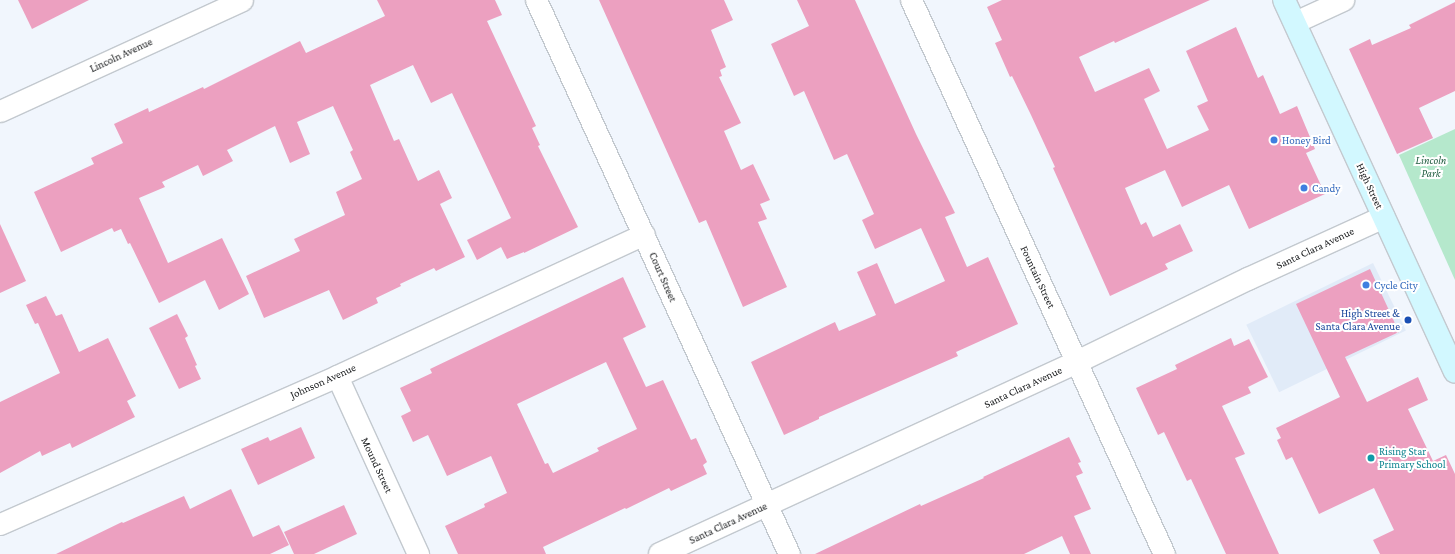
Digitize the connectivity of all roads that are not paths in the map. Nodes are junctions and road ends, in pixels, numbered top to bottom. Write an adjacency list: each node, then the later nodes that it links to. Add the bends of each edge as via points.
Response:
1 (242, 0): 7 (street, Lincoln Avenue)
2 (536, 0): 9 (street, Court Street)
3 (911, 0): 10 (street, Fountain Street)
4 (1284, 0): 6 (main road, High Street)
5 (1343, 0): 6 (street)
6 (1295, 22): 8 (main road, High Street)
7 (0, 110)
8 (1384, 217): 10 (street, Santa Clara Avenue, via 1248,279); 11 (main road, High Street)
9 (644, 234): 12 (street, Johnson Avenue); 13 (street, Court Street)
10 (1077, 362): 13 (street, Santa Clara Avenue); 18 (street, Fountain Street)
11 (1455, 372)
12 (337, 376): 14 (street, Johnson Avenue); 15 (street, Mound Street)
13 (766, 505): 16 (street, Santa Clara Avenue); 17 (street, Court Street)
14 (0, 524)
15 (418, 554)
16 (660, 554)
17 (789, 554)
18 (1164, 554)

